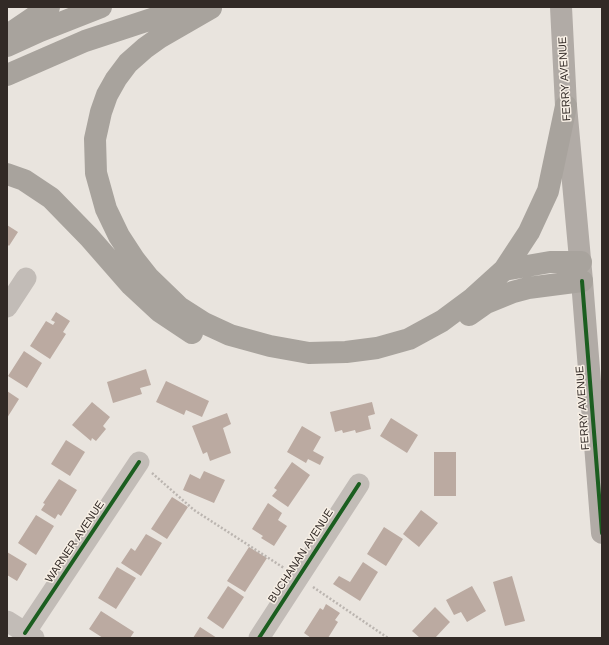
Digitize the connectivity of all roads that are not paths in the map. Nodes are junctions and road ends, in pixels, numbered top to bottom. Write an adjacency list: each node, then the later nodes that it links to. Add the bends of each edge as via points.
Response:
1 (49, 7): 5 (highway)
2 (101, 7): 6 (highway)
3 (561, 7): 8 (main road, FERRY AVENUE)
4 (214, 8): 7 (highway, via 158,17 85,41); 10 (highway, via 159,38 128,63 107,95 95,139 96,173 106,208 119,236 149,278 179,306 204,323 230,335 309,353 346,352 377,348 409,338 442,321)
5 (7, 36)
6 (7, 46)
7 (7, 75)
8 (566, 106): 10 (highway, via 548,191 529,232); 11 (main road, FERRY AVENUE)
9 (7, 174): 11 (highway, via 24,180 51,198 131,285 159,311 193,334 225,349 299,366 340,366 378,359 415,348 453,328 486,303)
10 (504, 270): 11 (highway, via 550,262)
11 (581, 271): 16 (main road, FERRY AVENUE)
12 (26, 278): 13 (street)
13 (7, 307)
14 (139, 462): 18 (street, WARNER AVENUE)
15 (359, 484): 19 (street, BUCHANAN AVENUE)
16 (602, 533)
17 (7, 621): 18 (street)
18 (29, 635)
19 (259, 638)

